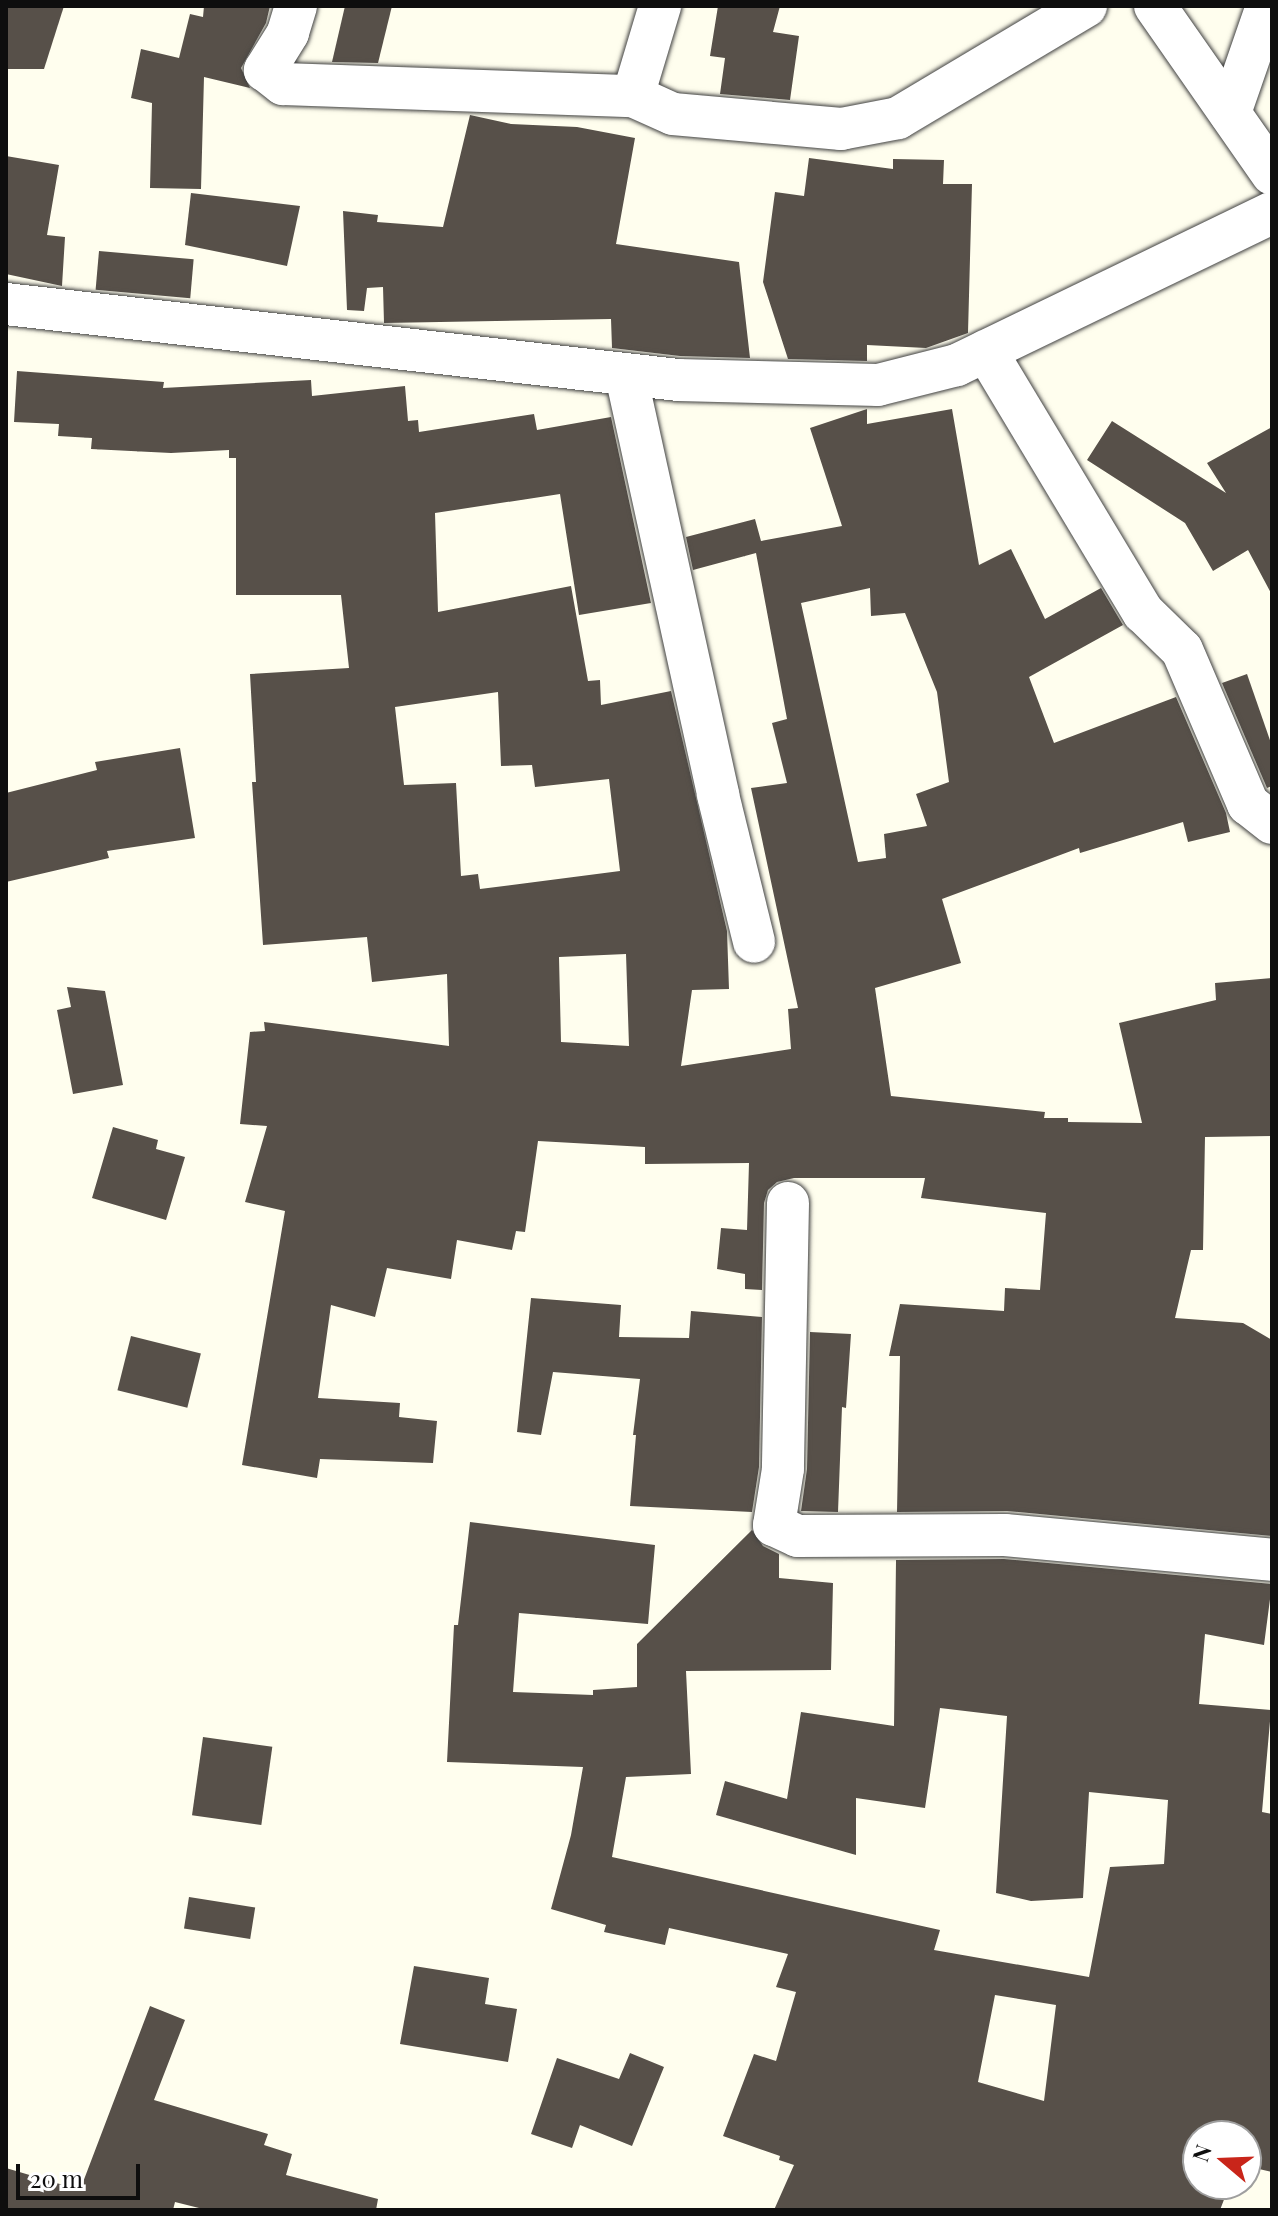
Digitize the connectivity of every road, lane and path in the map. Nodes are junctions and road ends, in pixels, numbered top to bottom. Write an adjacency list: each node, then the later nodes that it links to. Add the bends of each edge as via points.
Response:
1 (296, 6): 6 (street, via 288,33 265,70 283,84)
2 (660, 6): 6 (street)
3 (1086, 6): 6 (street, via 898,118 841,129 673,114)
4 (1155, 6): 7 (street)
5 (1267, 6): 7 (street)
6 (633, 96)
7 (1230, 113): 8 (street)
8 (1272, 174)
9 (1272, 213): 11 (street)
10 (6, 304): 12 (street)
11 (986, 351): 12 (street, via 957,365 878,385); 13 (street, via 1143,612 1182,650 1248,804)
12 (626, 375): 14 (street)
13 (1272, 823)
14 (754, 942)
15 (788, 1203): 16 (street, via 783,1469 774,1525 798,1536 1005,1535)
16 (1272, 1560)

